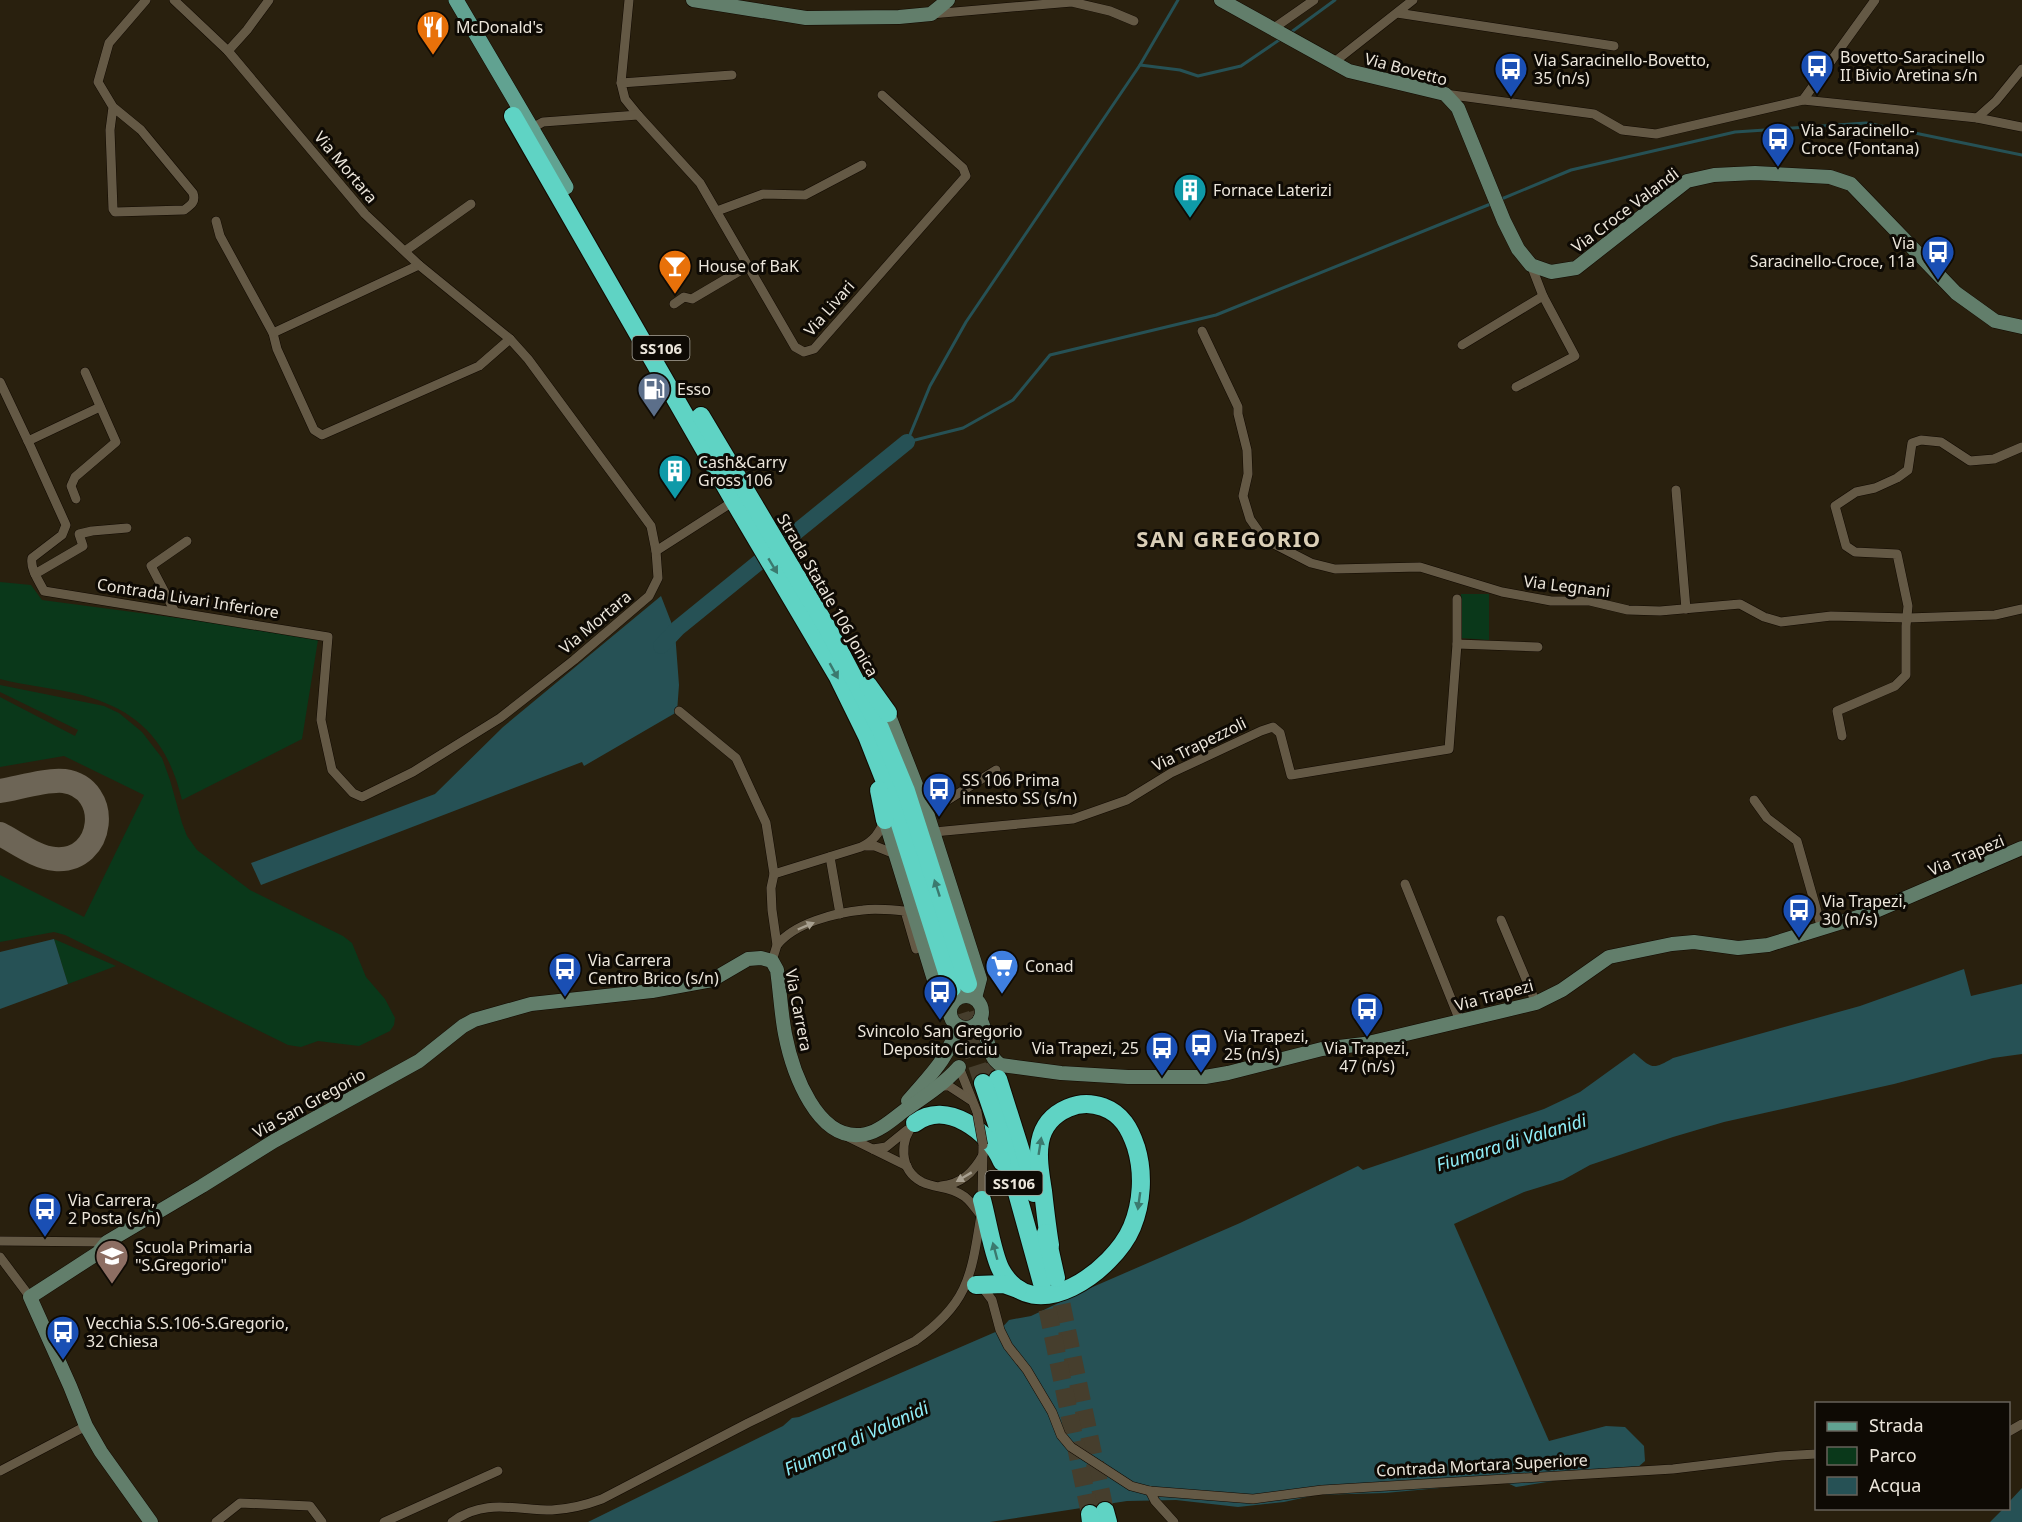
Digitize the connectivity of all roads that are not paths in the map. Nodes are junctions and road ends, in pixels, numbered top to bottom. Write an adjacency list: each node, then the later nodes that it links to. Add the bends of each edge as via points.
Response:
1 (146, 0): 25 (street, via 109,43 104,57 98,82)
2 (174, 0): 17 (street, Via Mortara)
3 (269, 0): 17 (street)
4 (446, 0): 27 (main road)
5 (456, 0): 30 (main road)
6 (629, 0): 21 (street)
7 (693, 0): 12 (street, via 806,18 899,17)
8 (1221, 0): 15 (street, Via Bovetto)
9 (1314, 0): 15 (street)
10 (1413, 0): 13 (street)
11 (1875, 0): 24 (street)
12 (939, 5): 14 (street, via 1072,2)
13 (1397, 13): 16 (street); 18 (street)
14 (1134, 21)
15 (1276, 30): 18 (street, Via Bovetto)
16 (1614, 46)
17 (228, 51): 36 (street, Via Mortara, via 365,214)
18 (1333, 63): 22 (street, Via Bovetto, via 1349,71)
19 (2022, 69): 28 (street)
20 (732, 75): 21 (street)
21 (621, 83): 26 (street, Via Livari, via 626,99)
22 (1445, 94): 24 (street, via 1594,114 1622,130 1656,134); 37 (street, Via Bovetto, via 1458,108 1504,221)
23 (882, 95): 39 (street, Via Livari, via 963,168 966,176 960,185 814,349 804,352 795,347)
24 (1803, 100): 28 (street)
25 (113, 107): 25 (street, via 141,130 193,193 192,205 184,210 115,212 110,130)
26 (638, 115): 30 (street, via 543,122); 34 (street, Via Livari, via 700,183)
27 (513, 116): 32 (highway, Strada Statale 106 Jonica)
28 (1977, 118): 29 (street)
29 (2022, 127)
30 (532, 128): 32 (main road)
31 (862, 165): 34 (street, via 805,195 763,194)
32 (562, 190): 56 (highway, Strada Statale 106 Jonica / SS106)
33 (471, 204): 36 (street)
34 (717, 211): 39 (street, Via Livari)
35 (216, 221): 44 (street, via 220,236)
36 (405, 251): 38 (street, Via Mortara)
37 (1531, 265): 40 (street); 42 (street, Via Croce Valandi, via 1551,272 1576,268 1687,181 1755,173 1830,177 1851,184 1956,293 1995,321)
38 (419, 266): 44 (street); 45 (street, Via Mortara)
39 (748, 266): 41 (street, via 692,299 684,297)
40 (1543, 296): 46 (street); 49 (street, via 1575,356)
41 (674, 304)
42 (2022, 327)
43 (1202, 332): 62 (street, Via Legnani, via 1238,407 1247,450 1248,474 1243,496 1250,519 1264,539 1311,563 1335,569 1420,567 1502,592 1551,601 1590,601 1628,610)
44 (273, 333): 45 (street, via 314,430 322,435 480,366)
45 (510, 339): 59 (street, Via Mortara, via 651,526)
46 (1462, 345)
47 (85, 372): 51 (street)
48 (0, 382): 50 (street)
49 (1516, 387)
50 (2, 394): 52 (street)
51 (100, 407): 52 (street); 55 (street, via 116,442 75,477 71,486)
52 (28, 441): 60 (street, via 66,525 62,535 32,558)
53 (2022, 447): 66 (street, via 1994,459 1970,461 1941,442 1912,442 1908,470 1875,488 1856,492 1835,506 1846,546 1855,552 1897,554)
54 (1677, 490): 62 (street)
55 (76, 499)
56 (744, 508): 59 (street); 65 (highway, Strada Statale 106 Jonica / SS106)
57 (126, 528): 60 (street, via 79,534 83,546)
58 (187, 541): 64 (street, via 151,566)
59 (656, 551): 75 (street, Via Mortara, via 658,578 649,596 574,660 500,718 413,772)
60 (35, 573): 64 (street, Contrada Livari Inferiore, via 44,591)
61 (1457, 599): 68 (street)
62 (1686, 609): 66 (street, Via Legnani, via 1740,604 1764,618 1781,622 1831,616)
63 (2022, 609): 66 (street, Via Legnani, via 1995,615)
64 (174, 610): 75 (street, Contrada Livari Inferiore, via 328,637 321,720 332,770 353,793)
65 (812, 616): 67 (highway, Strada Statale 106 Jonica / SS106); 72 (highway, Strada Statale 106 Jonica / SS106, one-way to 72)
66 (1908, 618): 73 (street, via 1906,675 1895,686 1837,711)
67 (828, 629): 71 (highway); 92 (highway, Strada Statale 106 Jonica / SS106, one-way to 67, via 906,791 880,728)
68 (1457, 644): 69 (street); 79 (street, Via Trapezzoli, via 1449,749 1291,775 1280,733 1273,727 1171,773 1127,800 1073,819)
69 (1538, 646)
70 (679, 711): 84 (street, via 736,758 766,823)
71 (888, 713): 77 (street)
72 (867, 736): 78 (highway); 92 (highway, Strada Statale 106 Jonica / SS106)
73 (1842, 736)
74 (996, 770): 77 (street)
75 (362, 797)
76 (1754, 800): 88 (street, via 1767,818 1797,841)
77 (927, 813): 79 (street)
78 (885, 820): 80 (street, via 879,833); 82 (street)
79 (934, 832): 92 (street, via 980,980)
80 (861, 847): 82 (street, via 875,846); 83 (street)
81 (2022, 848): 88 (street, Via Trapezi, via 1872,913)
82 (896, 854): 96 (street, via 938,993)
83 (830, 857): 84 (street); 86 (street)
84 (774, 874): 89 (street, via 771,888)
85 (1405, 884): 97 (street)
86 (840, 914): 89 (street, one-way to 86, via 792,932); 90 (street, via 864,909 905,911)
87 (1502, 920): 93 (street)
88 (1822, 929): 93 (street, Via Trapezi, via 1768,945 1738,948 1694,942 1609,957)
89 (777, 945): 91 (street)
90 (916, 949)
91 (772, 961): 94 (street, Via Carrera, via 748,959 712,980 652,992); 106 (street, Via Carrera, via 777,970 785,1034 801,1086 822,1118)
92 (965, 990): 95 (street, via 982,1008); 96 (street, via 966,995 951,1006)
93 (1536, 1003): 97 (street, Via Trapezi)
94 (531, 1004): 113 (street, Via San Gregorio, via 463,1026 419,1061 284,1135)
95 (980, 1019): 96 (street, via 968,1028); 97 (street, Via Trapezi, via 992,1054 1001,1065 1128,1077 1206,1077)
96 (954, 1020): 98 (street)
97 (1460, 1021)
98 (953, 1042): 99 (street); 100 (street)
99 (942, 1062): 100 (street, via 951,1061); 104 (street)
100 (959, 1067): 102 (street); 103 (street)
101 (990, 1081): 114 (highway, SS106)
102 (938, 1086): 103 (street, via 949,1086); 104 (street)
103 (975, 1107): 108 (street, bridge)
104 (893, 1119): 106 (street, via 865,1135)
105 (915, 1123): 107 (street, via 883,1148); 109 (street, via 904,1143); 114 (highway, via 933,1114 948,1115 985,1137 1001,1159)
106 (843, 1134): 107 (street)
107 (862, 1145): 109 (street)
108 (983, 1149): 110 (street, one-way to 110, via 971,1174); 111 (street)
109 (907, 1166): 110 (street, via 918,1179)
110 (935, 1186): 111 (street, via 962,1195)
111 (982, 1208): 117 (street); 118 (highway, one-way to 111, via 1000,1269)
112 (0, 1241): 113 (street)
113 (107, 1242): 119 (street, Via San Gregorio, via 98,1253)
114 (1042, 1250): 116 (highway, SS106); 118 (highway, one-way to 118, via 1040,1138 1047,1124 1065,1109 1079,1104 1102,1106 1126,1125 1139,1156 1141,1193 1131,1229 1119,1250 1086,1279 1038,1296)
115 (0, 1257): 119 (street)
116 (1049, 1281)
117 (972, 1283): 118 (highway); 124 (street, Contrada Mortara Superiore, via 983,1288 992,1300 1008,1346 1027,1370 1052,1412 1060,1435 1071,1448 1131,1486); 129 (street, via 950,1311 915,1341 602,1499 553,1510 491,1506 470,1510)
118 (1018, 1288)
119 (30, 1297): 120 (street)
120 (86, 1426): 122 (street); 125 (street)
121 (1815, 1454): 124 (street, Contrada Mortara Superiore, via 1705,1467 1322,1490 1253,1499)
122 (0, 1471)
123 (498, 1471): 128 (street)
124 (1150, 1491): 130 (street)
125 (151, 1522)
126 (216, 1522): 127 (street, via 240,1503 310,1506)
127 (322, 1522)
128 (384, 1522)
129 (452, 1522)
130 (1174, 1522)

